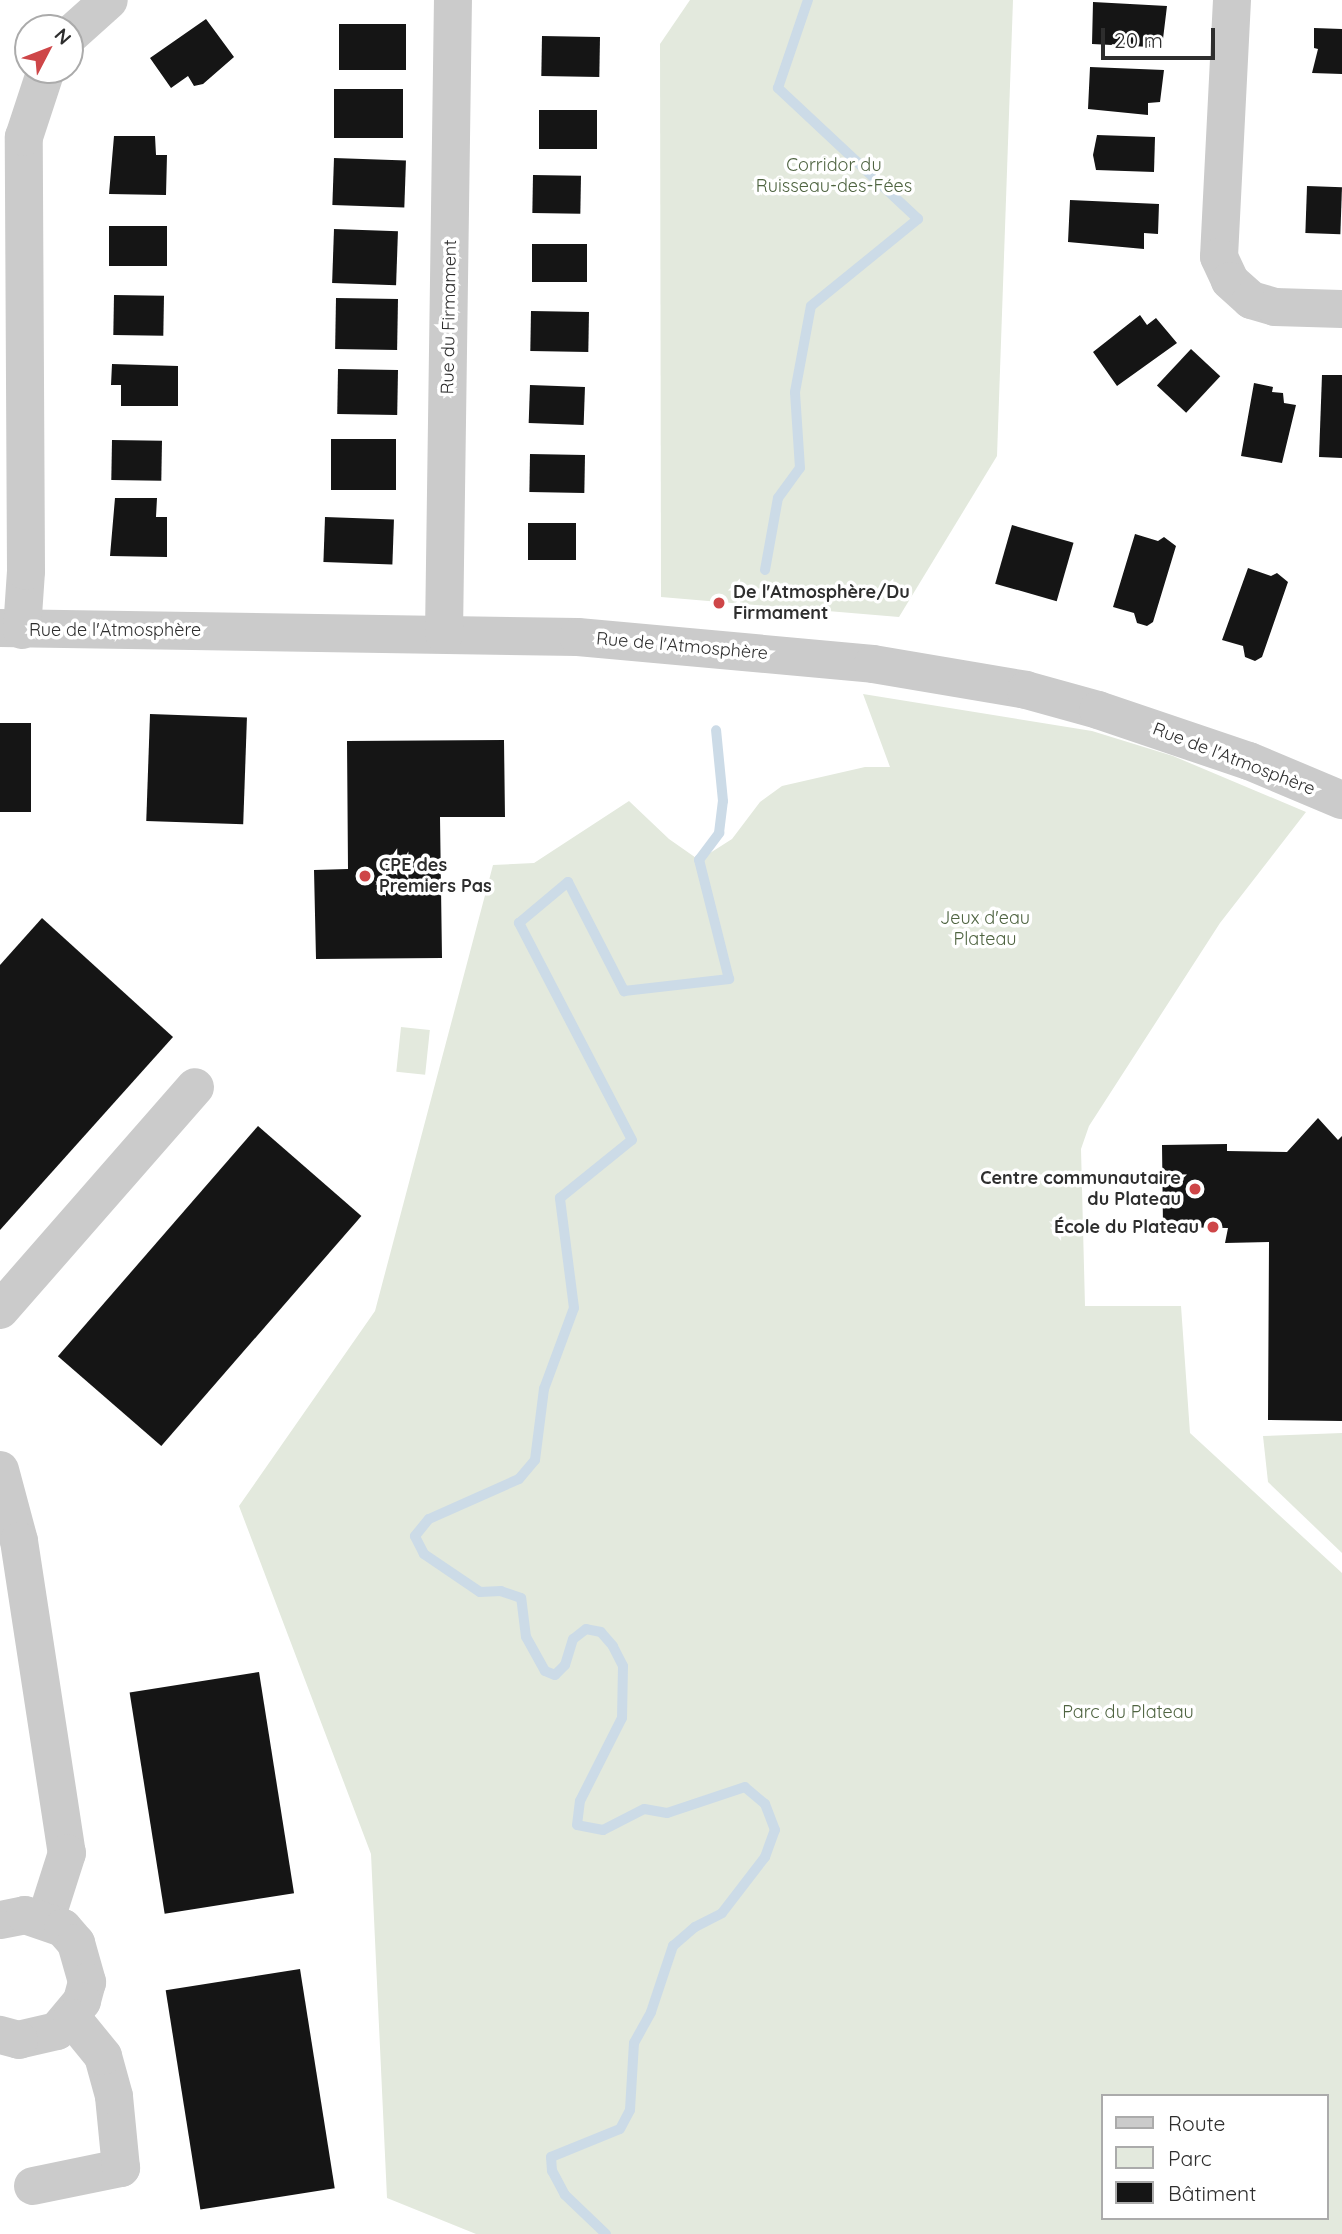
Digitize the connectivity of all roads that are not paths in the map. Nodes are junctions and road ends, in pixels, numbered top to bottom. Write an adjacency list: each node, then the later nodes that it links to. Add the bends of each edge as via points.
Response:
1 (109, 0): 4 (street)
2 (453, 0): 8 (street, Rue du Firmament)
3 (1232, 0): 6 (street, via 1219,257 1230,281 1251,300 1275,307)
4 (84, 22)
5 (42, 84): 7 (street, via 24,137 26,571)
6 (1342, 309)
7 (11, 629): 8 (street, Rue de l'Atmosphère)
8 (444, 634): 9 (street, Rue de l'Atmosphère, via 578,637 953,676 1026,690 1175,734)
9 (1342, 800)
10 (195, 1087): 11 (street)
11 (0, 1310)
12 (0, 1469): 13 (street, via 19,1541 67,1853)
13 (46, 1919): 14 (street, via 25,1915); 15 (street, via 76,1943 85,1961 87,1982)
14 (0, 1920)
15 (72, 2018): 16 (street, via 39,2038); 17 (street, via 103,2056 114,2096 121,2168)
16 (0, 2035)
17 (33, 2186)

